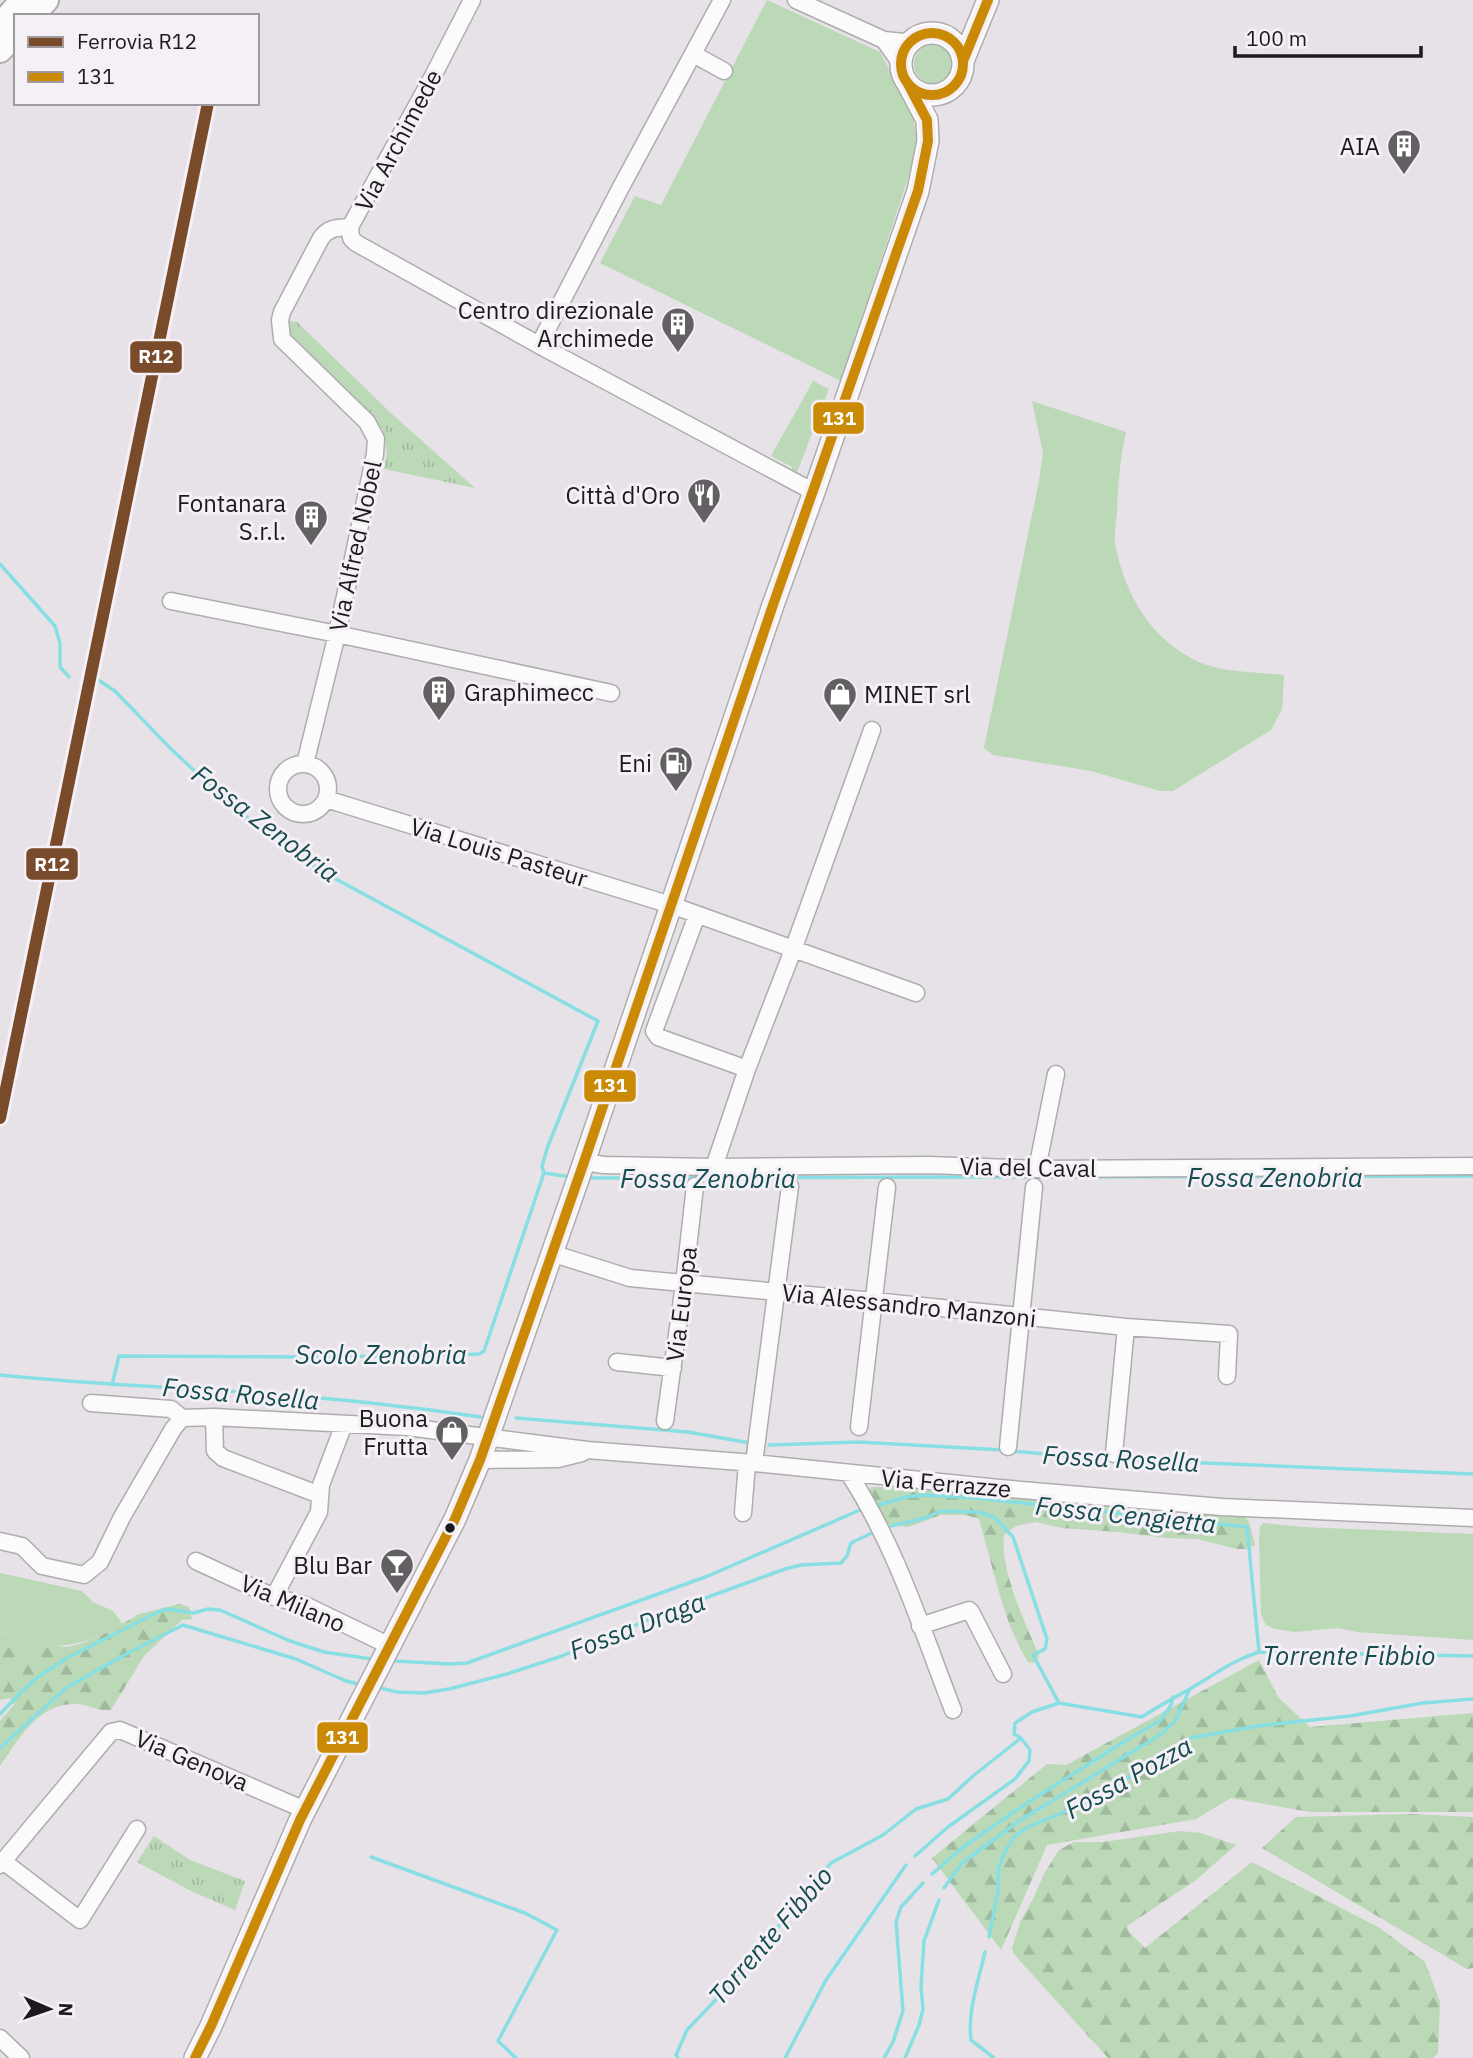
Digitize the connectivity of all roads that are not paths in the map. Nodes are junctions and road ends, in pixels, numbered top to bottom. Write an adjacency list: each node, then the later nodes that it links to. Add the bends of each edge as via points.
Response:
1 (23, 0): 9 (highway)
2 (46, 0): 8 (highway)
3 (472, 0): 21 (street, Via Archimede)
4 (722, 0): 15 (street)
5 (796, 0): 13 (street)
6 (981, 0): 10 (main road, via 963,26)
7 (988, 0): 16 (main road)
8 (33, 14)
9 (0, 26)
10 (934, 33): 12 (main road); 16 (main road, via 951,39)
11 (14, 35): 14 (highway)
12 (913, 39): 13 (street, via 904,43); 18 (main road, via 905,50)
13 (884, 40): 18 (street)
14 (0, 50)
15 (693, 54): 17 (street); 22 (street)
16 (963, 61): 19 (main road, via 961,75)
17 (724, 71)
18 (905, 74): 19 (main road, via 922,93); 20 (main road, via 927,120 928,141)
19 (946, 92): 20 (main road, via 940,113 940,145)
20 (918, 191): 23 (main road)
21 (350, 227): 22 (street, Via Archimede, via 356,243); 25 (street, Via Alfred Nobel, via 334,228 321,237 280,320 282,338 367,422 376,439)
22 (539, 345): 23 (street, Via Archimede)
23 (814, 492): 30 (main road)
24 (172, 601): 25 (street)
25 (337, 634): 26 (street); 28 (street, Via Alfred Nobel)
26 (611, 693)
27 (872, 730): 32 (street)
28 (305, 764): 29 (street, via 324,776); 29 (street, via 283,774 278,790 284,806 307,814)
29 (326, 799): 30 (street, Via Louis Pasteur)
30 (671, 905): 31 (street, Via Louis Pasteur); 36 (main road)
31 (697, 915): 32 (street, Via Louis Pasteur); 34 (street, via 654,1031 658,1037)
32 (793, 950): 33 (street, Via Louis Pasteur); 34 (street)
33 (916, 993)
34 (747, 1069): 38 (street)
35 (1056, 1074): 39 (street)
36 (584, 1162): 38 (street, Via del Caval); 44 (main road)
37 (1473, 1166): 39 (street, Via del Caval)
38 (714, 1167): 39 (street, Via del Caval)
39 (1037, 1169)
40 (695, 1186): 45 (street, Via Europa)
41 (790, 1186): 46 (street)
42 (887, 1187): 47 (street)
43 (1034, 1187): 48 (street)
44 (551, 1253): 45 (street, Via Alessandro Manzoni, via 630,1278); 59 (main road)
45 (684, 1284): 46 (street, Via Alessandro Manzoni); 51 (street, Via Europa)
46 (776, 1292): 47 (street, Via Alessandro Manzoni); 64 (street)
47 (874, 1301): 48 (street, Via Alessandro Manzoni); 58 (street)
48 (1020, 1316): 49 (street, Via Alessandro Manzoni); 60 (street)
49 (1126, 1327): 52 (street, Via Alessandro Manzoni, via 1229,1334); 62 (street)
50 (617, 1362): 51 (street)
51 (673, 1368): 56 (street, Via Europa)
52 (1227, 1376)
53 (91, 1403): 55 (street, via 171,1409)
54 (214, 1417): 55 (street, Via Ferrazze); 57 (street, Via Ferrazze); 66 (street, via 215,1451 223,1458)
55 (182, 1418): 69 (street, via 100,1562 84,1575 42,1566 22,1546)
56 (665, 1421)
57 (344, 1424): 59 (street, Via Ferrazze); 66 (street)
58 (859, 1427)
59 (488, 1437): 61 (street, Via Ferrazze); 63 (main road)
60 (1008, 1447)
61 (587, 1450): 63 (street, via 558,1459); 64 (street, Via Ferrazze)
62 (1114, 1454)
63 (480, 1460): 73 (main road)
64 (751, 1463): 65 (street, Via Ferrazze); 67 (street)
65 (849, 1474): 68 (street, Via Ferrazze, via 1222,1507); 72 (street, via 887,1540)
66 (320, 1495): 71 (street, via 318,1512)
67 (743, 1513)
68 (1473, 1518)
69 (0, 1541)
70 (195, 1561): 71 (street, Via Milano)
71 (274, 1597): 73 (street, Via Milano, via 305,1605)
72 (920, 1626): 74 (street, via 968,1610); 75 (street)
73 (390, 1646): 76 (main road)
74 (1003, 1674)
75 (953, 1710)
76 (305, 1810): 78 (street, Via Genova, via 120,1730 111,1732); 81 (main road)
77 (137, 1829): 78 (street, Via Genova, via 80,1920)
78 (1, 1863)
79 (0, 2038): 80 (street)
80 (21, 2058)
81 (195, 2058)

